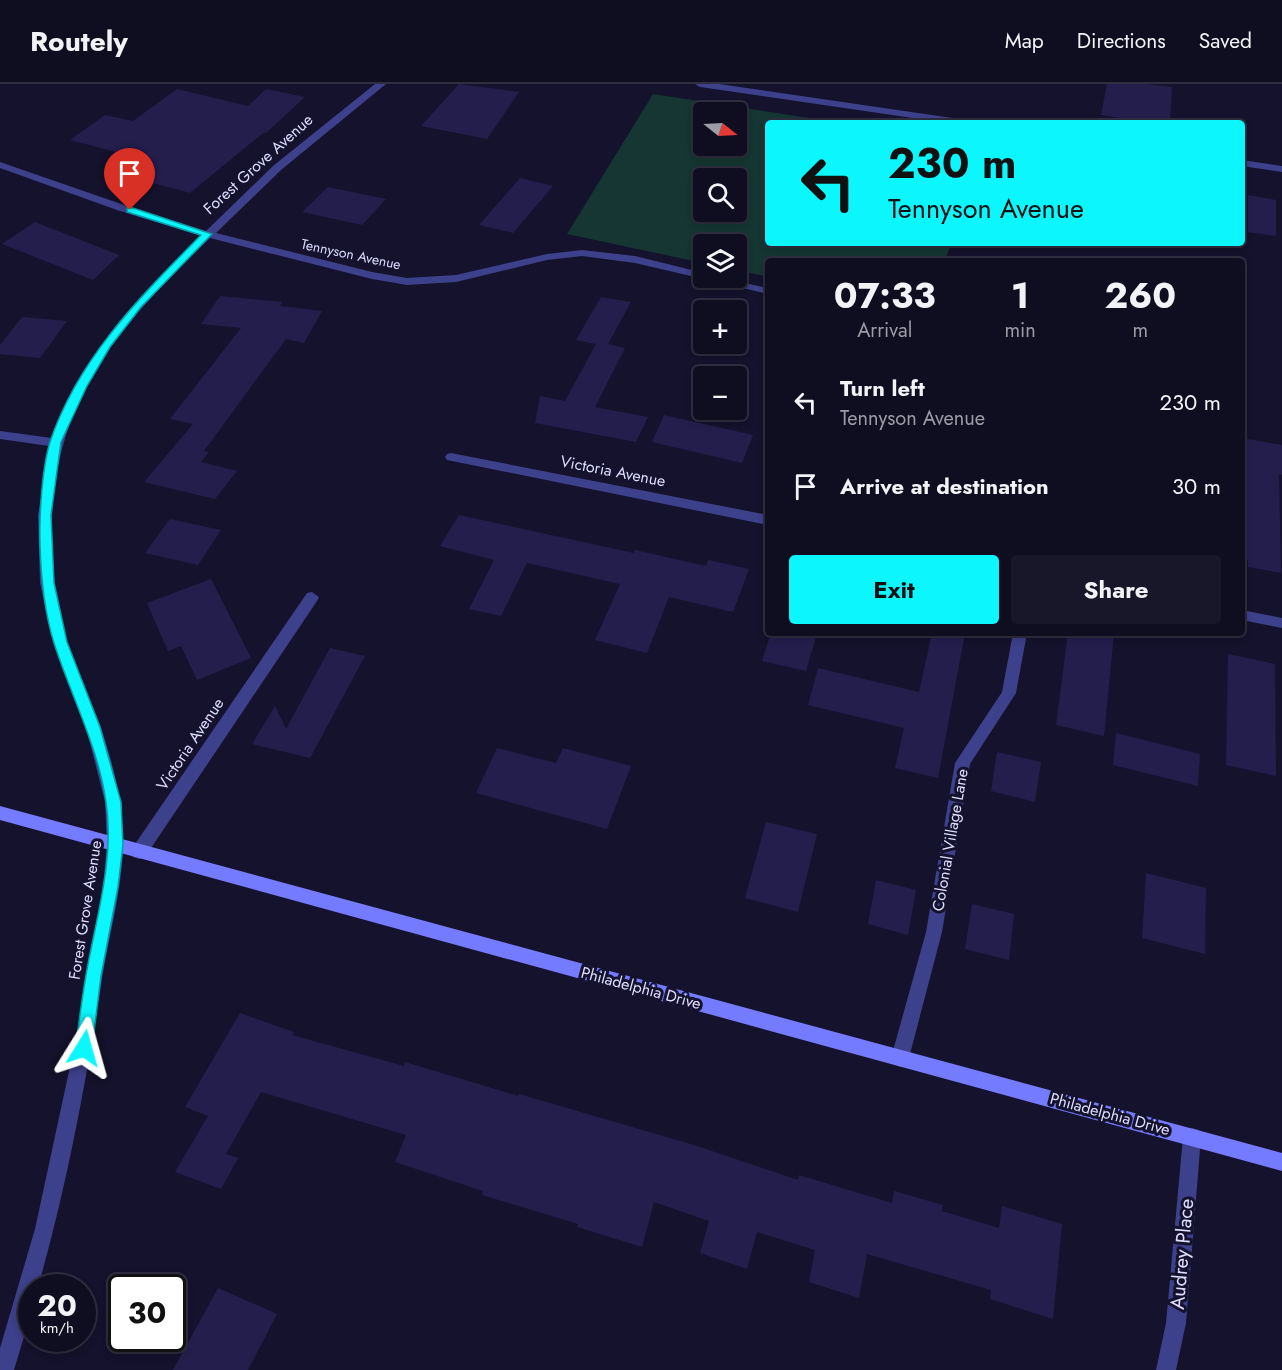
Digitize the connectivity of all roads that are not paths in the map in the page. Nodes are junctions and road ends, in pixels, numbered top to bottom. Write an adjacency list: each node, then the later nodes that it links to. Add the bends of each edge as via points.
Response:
1 (381, 84): 7 (street, Forest Grove Avenue, via 277,168)
2 (700, 84): 3 (street)
3 (946, 120)
4 (1245, 163): 6 (street)
5 (0, 165): 7 (street, Tennyson Avenue)
6 (1282, 169)
7 (207, 234): 8 (street, Tennyson Avenue, via 292,257 418,282 461,279 543,258 584,253); 12 (street, Forest Grove Avenue, via 138,305 106,346 81,386)
8 (693, 274)
9 (747, 286): 10 (street)
10 (765, 290)
11 (0, 435): 12 (street)
12 (56, 442): 20 (street, Forest Grove Avenue, via 45,515 47,583 60,642 93,727 114,802)
13 (451, 457): 14 (street, Victoria Avenue)
14 (765, 519)
15 (312, 597): 21 (street, Victoria Avenue)
16 (1245, 616): 17 (street)
17 (1282, 623)
18 (1019, 636): 22 (street, Colonial Village Lane, via 1009,693 963,763 934,932)
19 (0, 813): 20 (main road, Philadelphia Drive)
20 (115, 845): 21 (main road, Philadelphia Drive); 25 (street, Forest Grove Avenue, via 84,1048 45,1229)
21 (139, 852): 22 (main road, Philadelphia Drive)
22 (900, 1058): 23 (main road, Philadelphia Drive)
23 (1192, 1137): 24 (main road, Philadelphia Drive); 26 (street, Audrey Place, via 1176,1323)
24 (1282, 1162)
25 (4, 1370)
26 (1166, 1370)

